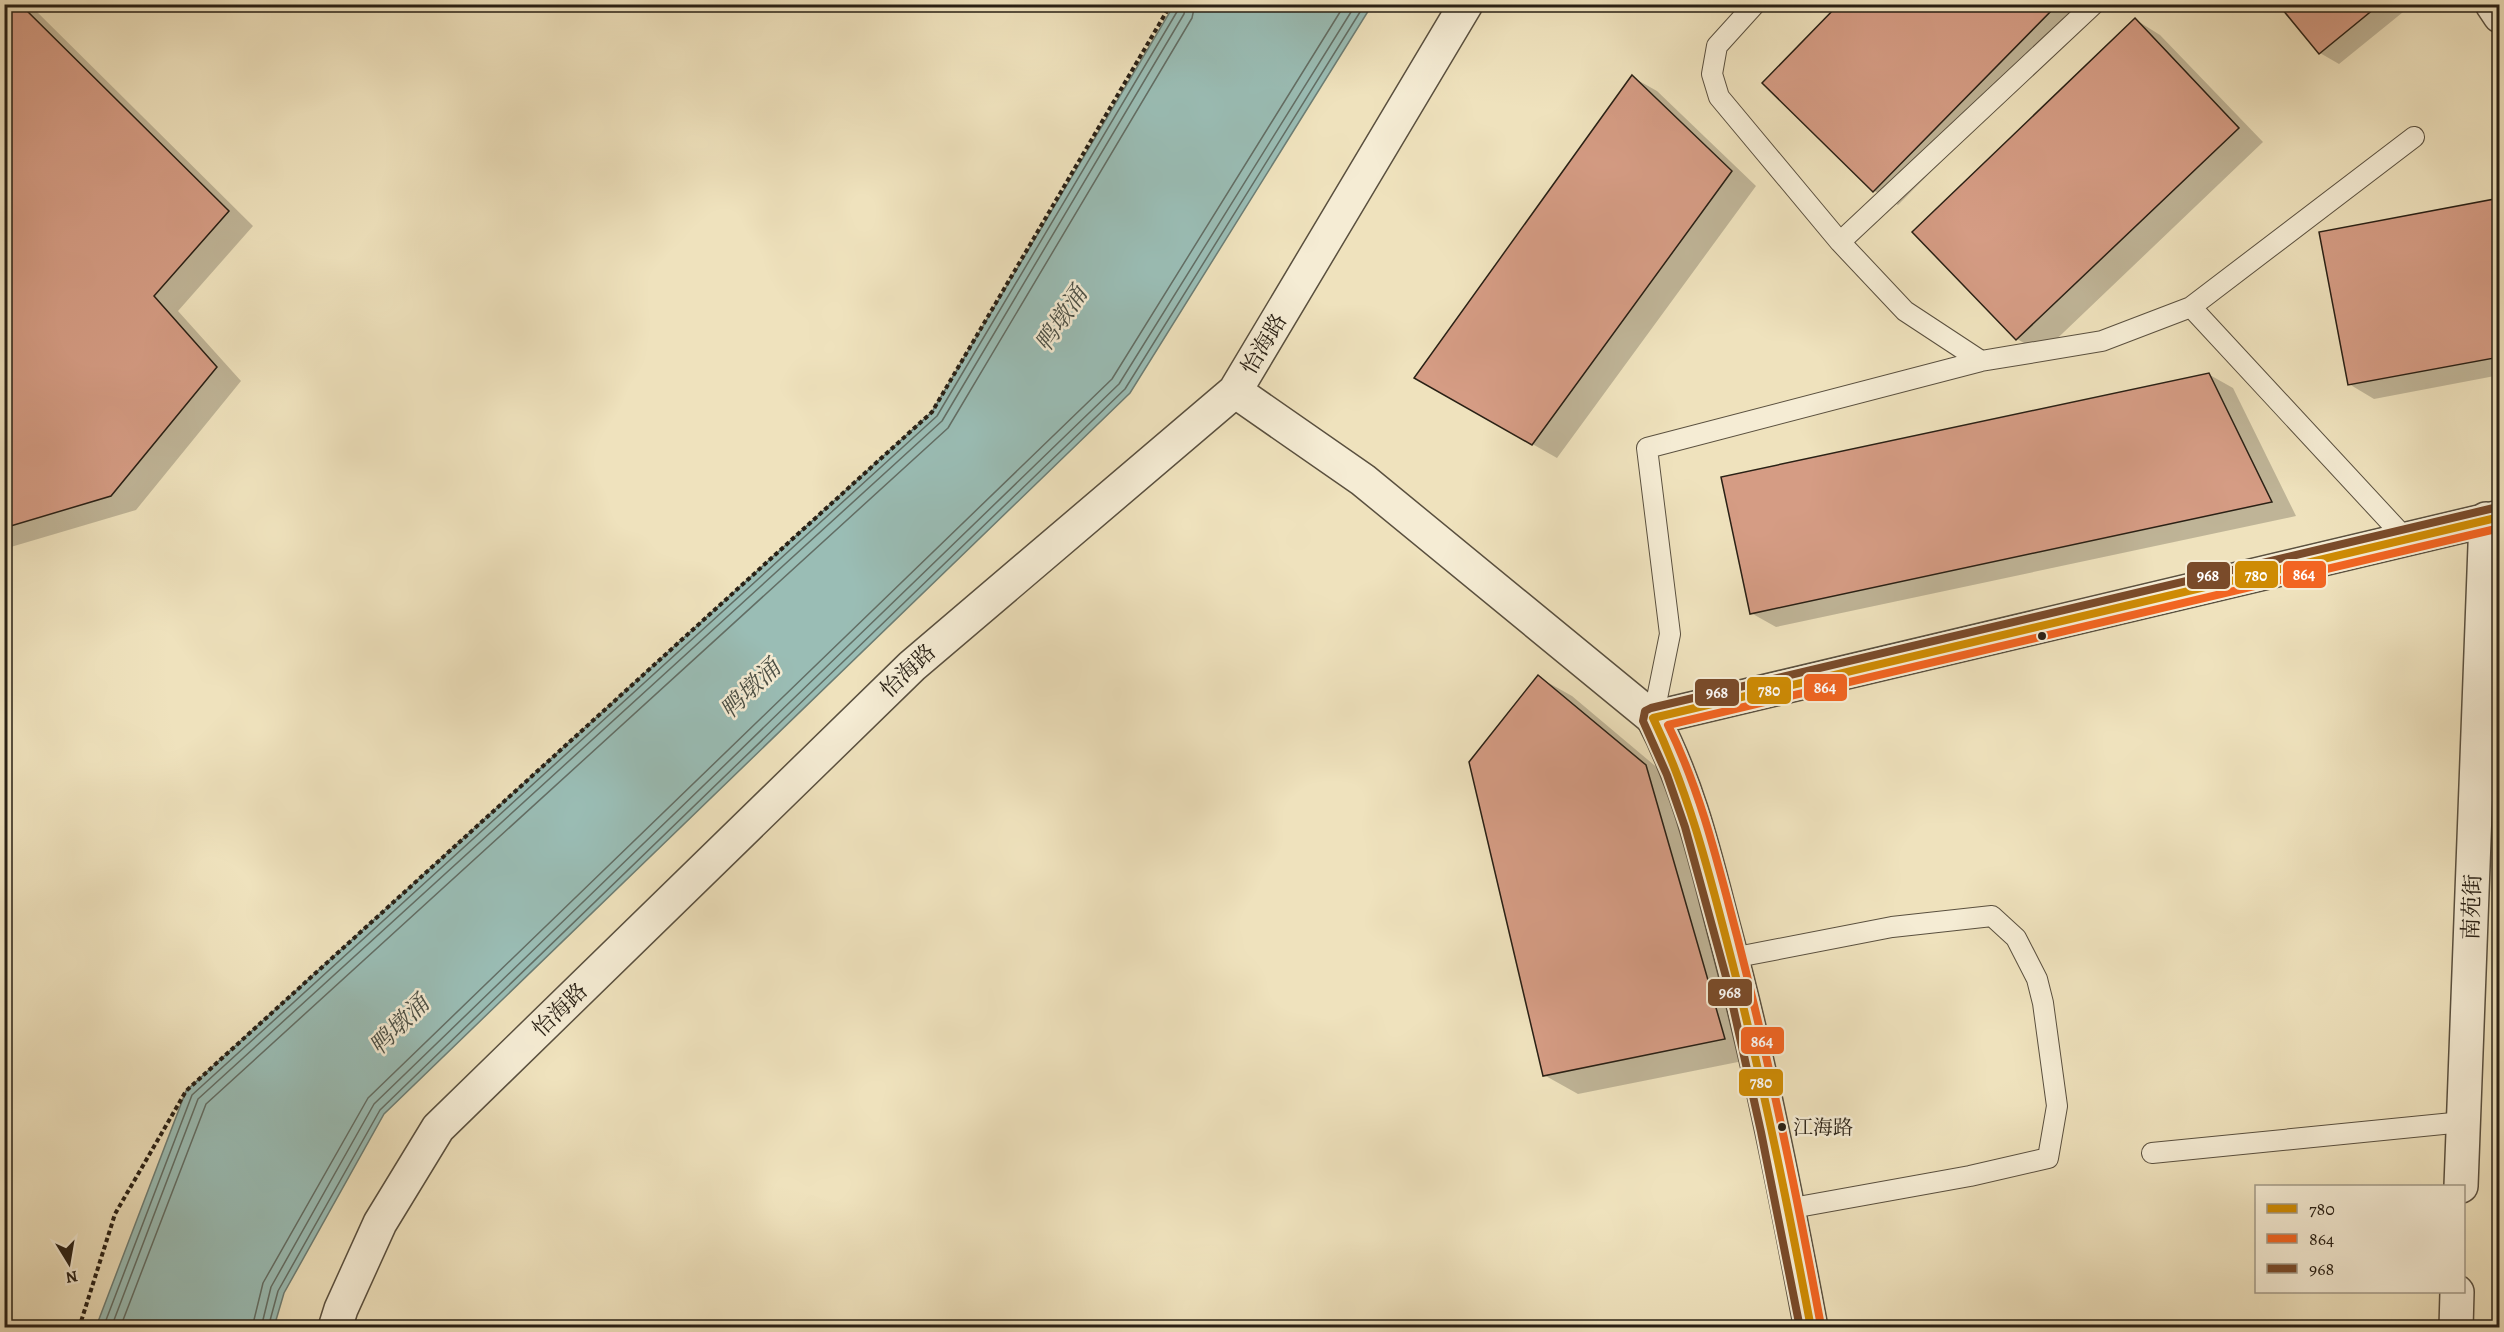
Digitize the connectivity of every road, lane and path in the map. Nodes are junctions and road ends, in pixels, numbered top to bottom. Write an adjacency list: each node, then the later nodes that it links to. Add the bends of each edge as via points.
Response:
1 (1171, 4): 21 (path, via 932,412 186,1092 115,1214)
2 (1466, 4): 11 (street, 怡海路)
3 (1755, 4): 8 (lane, via 1717,46 1712,74 1719,97)
4 (2094, 4): 8 (lane)
5 (2492, 4): 6 (street)
6 (2499, 16)
7 (2414, 137): 9 (lane)
8 (1840, 242): 10 (lane, via 1905,311)
9 (2191, 307): 10 (lane, via 2102,341); 13 (lane)
10 (1981, 361): 14 (lane, via 1647,448 1670,634)
11 (1235, 391): 14 (street, via 1363,480); 22 (street, 怡海路, via 912,666 438,1128 380,1223)
12 (2493, 518): 13 (street); 16 (street, 南苑街)
13 (2406, 539): 14 (street)
14 (1653, 718): 15 (street, via 1672,754 1695,815)
15 (1732, 958): 19 (street); 19 (lane, via 1892,927 1992,916 2016,938 2037,979 2043,1003 2057,1106 2048,1158)
16 (2463, 1122): 17 (lane); 18 (street, 南苑街)
17 (2152, 1153)
18 (2461, 1185)
19 (1787, 1209): 23 (street)
20 (2457, 1293): 24 (street)
21 (79, 1328)
22 (335, 1328)
23 (1811, 1328)
24 (2456, 1328)

